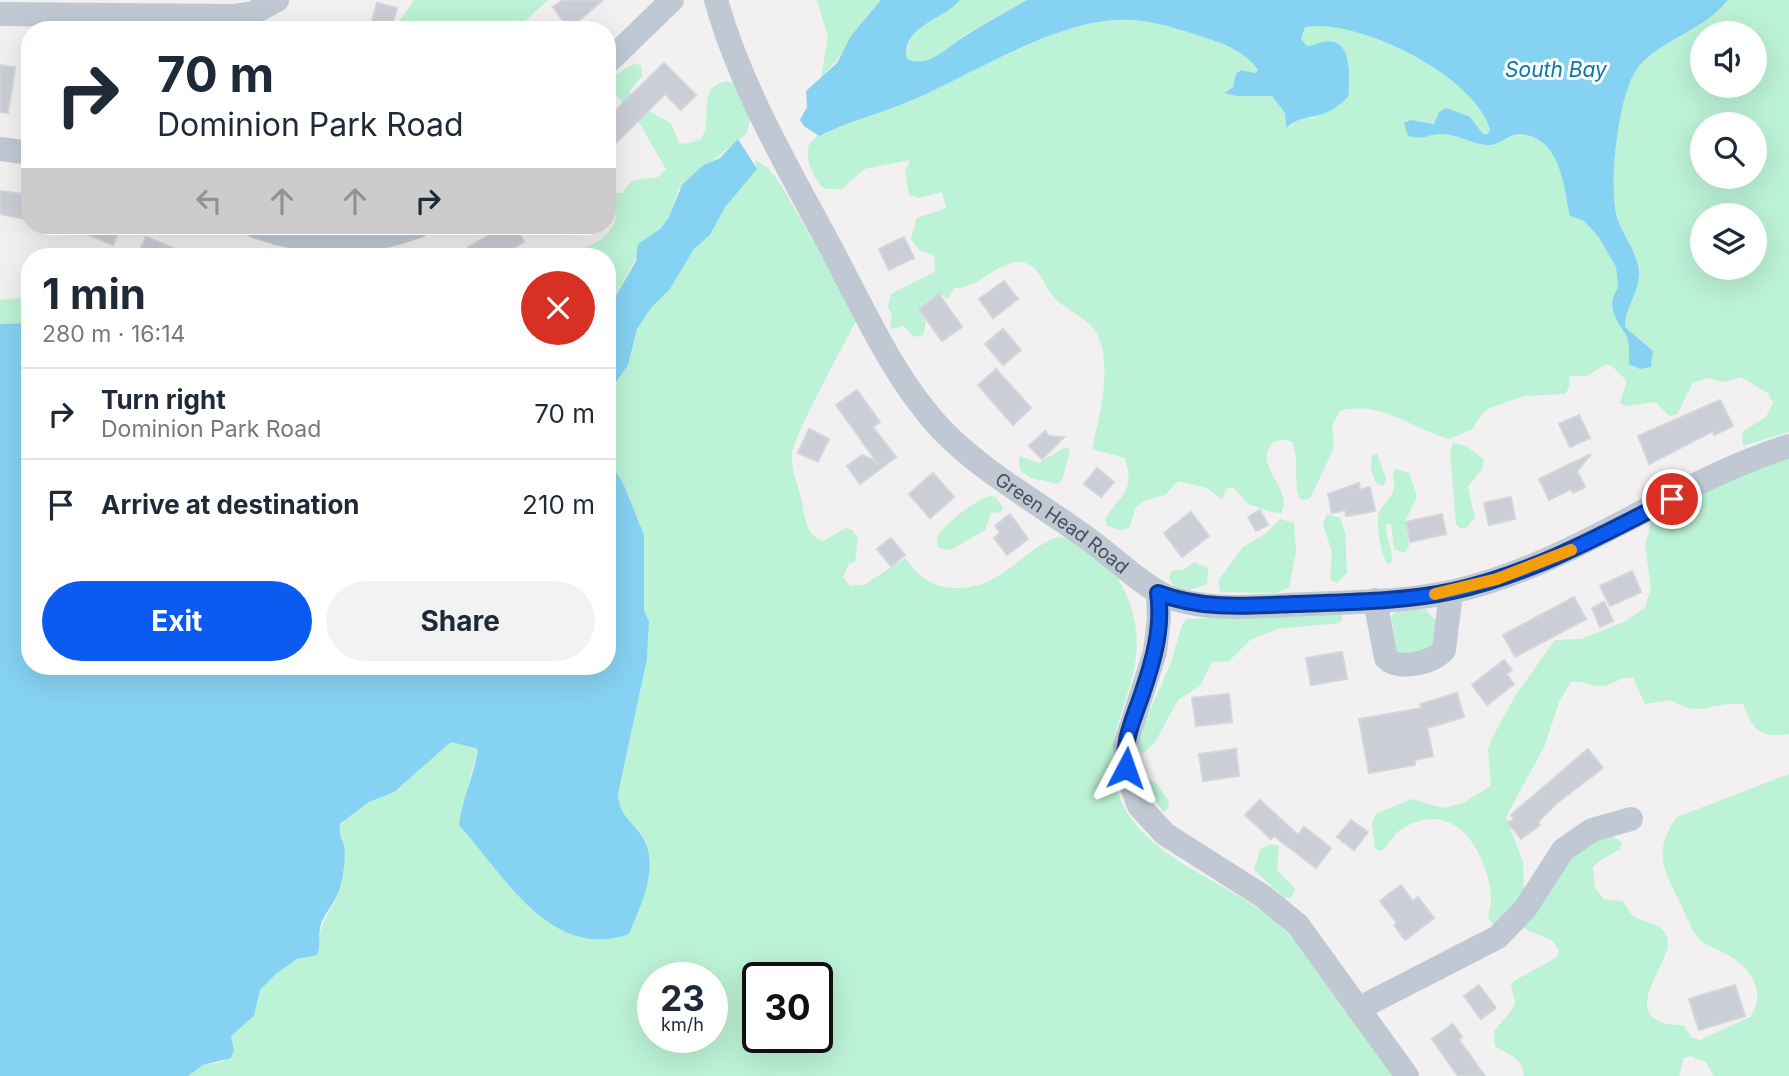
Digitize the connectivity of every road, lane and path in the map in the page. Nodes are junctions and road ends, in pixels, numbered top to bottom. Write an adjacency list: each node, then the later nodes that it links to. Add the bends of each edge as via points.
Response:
1 (277, 0): 4 (street, via 253,13 233,16)
2 (671, 0): 5 (street)
3 (716, 0): 12 (street, Green Head Road, via 736,59 792,175 871,322 926,411 962,447)
4 (0, 14)
5 (616, 54)
6 (0, 149): 7 (street)
7 (21, 152)
8 (282, 235): 9 (street, via 344,243)
9 (391, 235)
10 (1789, 446): 11 (street, via 1720,474 1546,561)
11 (1451, 592): 13 (street); 13 (street, via 1444,650 1431,660 1404,665 1386,658)
12 (1158, 593): 13 (street, via 1225,607); 15 (street, via 1155,652 1125,746 1127,773 1139,806 1166,834 1288,915)
13 (1375, 600)
14 (1631, 819): 15 (street, via 1592,830 1563,850 1525,909 1498,937)
15 (1358, 1009): 16 (street)
16 (1407, 1076)

